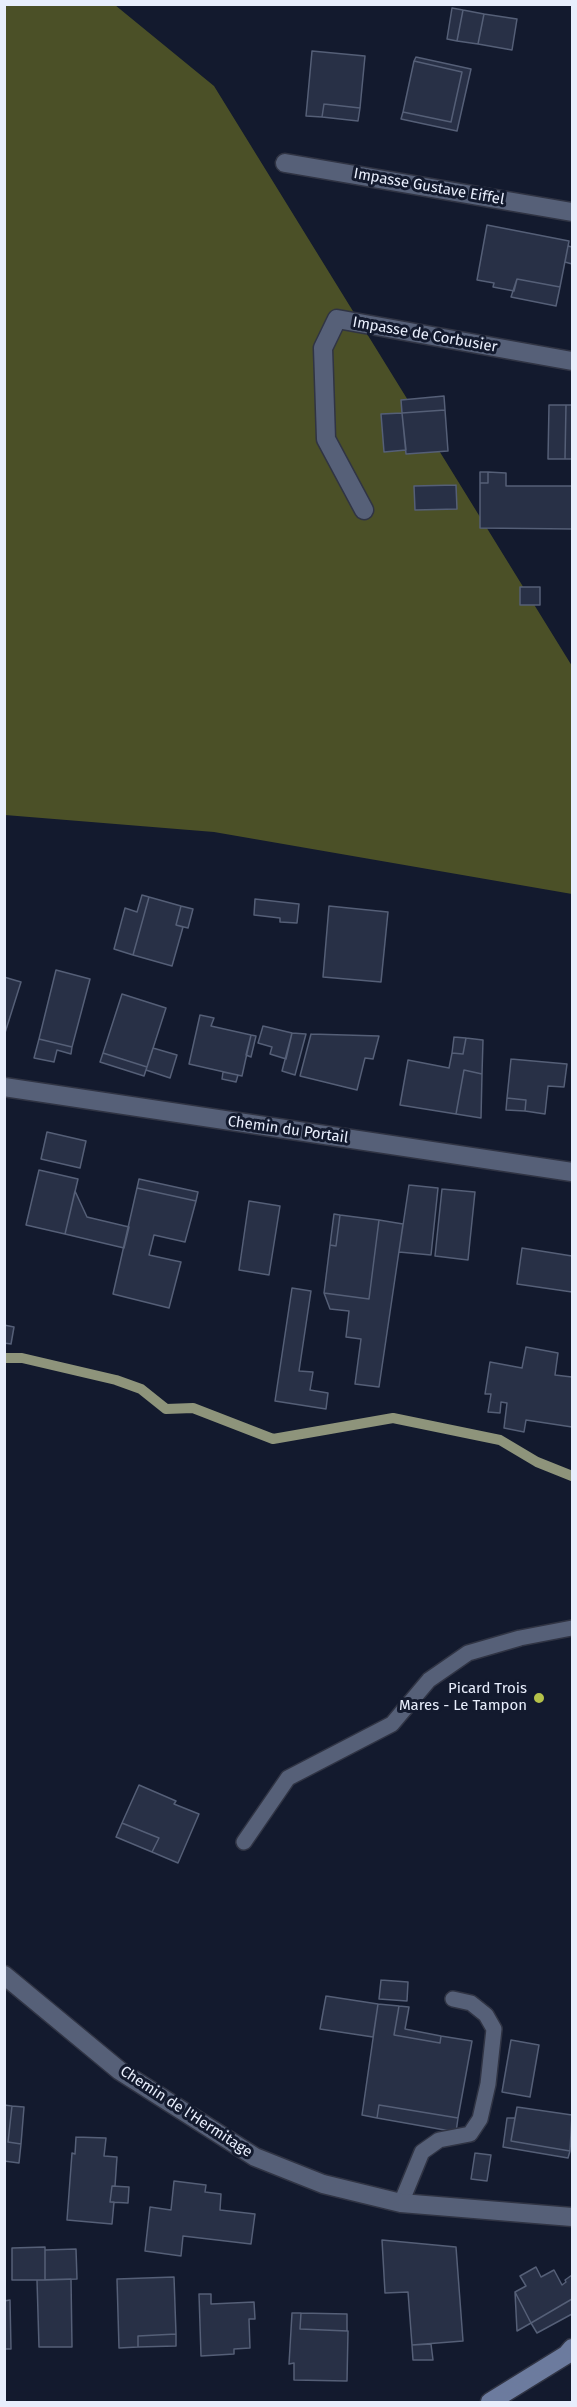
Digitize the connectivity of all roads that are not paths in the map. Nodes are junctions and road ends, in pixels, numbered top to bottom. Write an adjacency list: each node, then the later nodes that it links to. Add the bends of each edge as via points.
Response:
1 (285, 163): 2 (street, Impasse Gustave Eiffel)
2 (573, 212)
3 (573, 360): 4 (street, Impasse de Corbusier, via 337,319 323,348 326,439)
4 (364, 510)
5 (4, 1087): 6 (street, Chemin du Portail)
6 (573, 1172)
7 (573, 1628): 8 (lane, via 468,1653 429,1680 392,1724 288,1778)
8 (244, 1842)
9 (4, 1975): 11 (street, Chemin de l'Hermitage, via 120,2071 255,2157 323,2184)
10 (453, 1999): 11 (lane, via 471,2003 494,2029 480,2119 470,2134 439,2140 422,2152)
11 (401, 2204): 12 (street, Chemin de l'Hermitage)
12 (573, 2217)
13 (570, 2352): 14 (main road)
14 (490, 2403)

